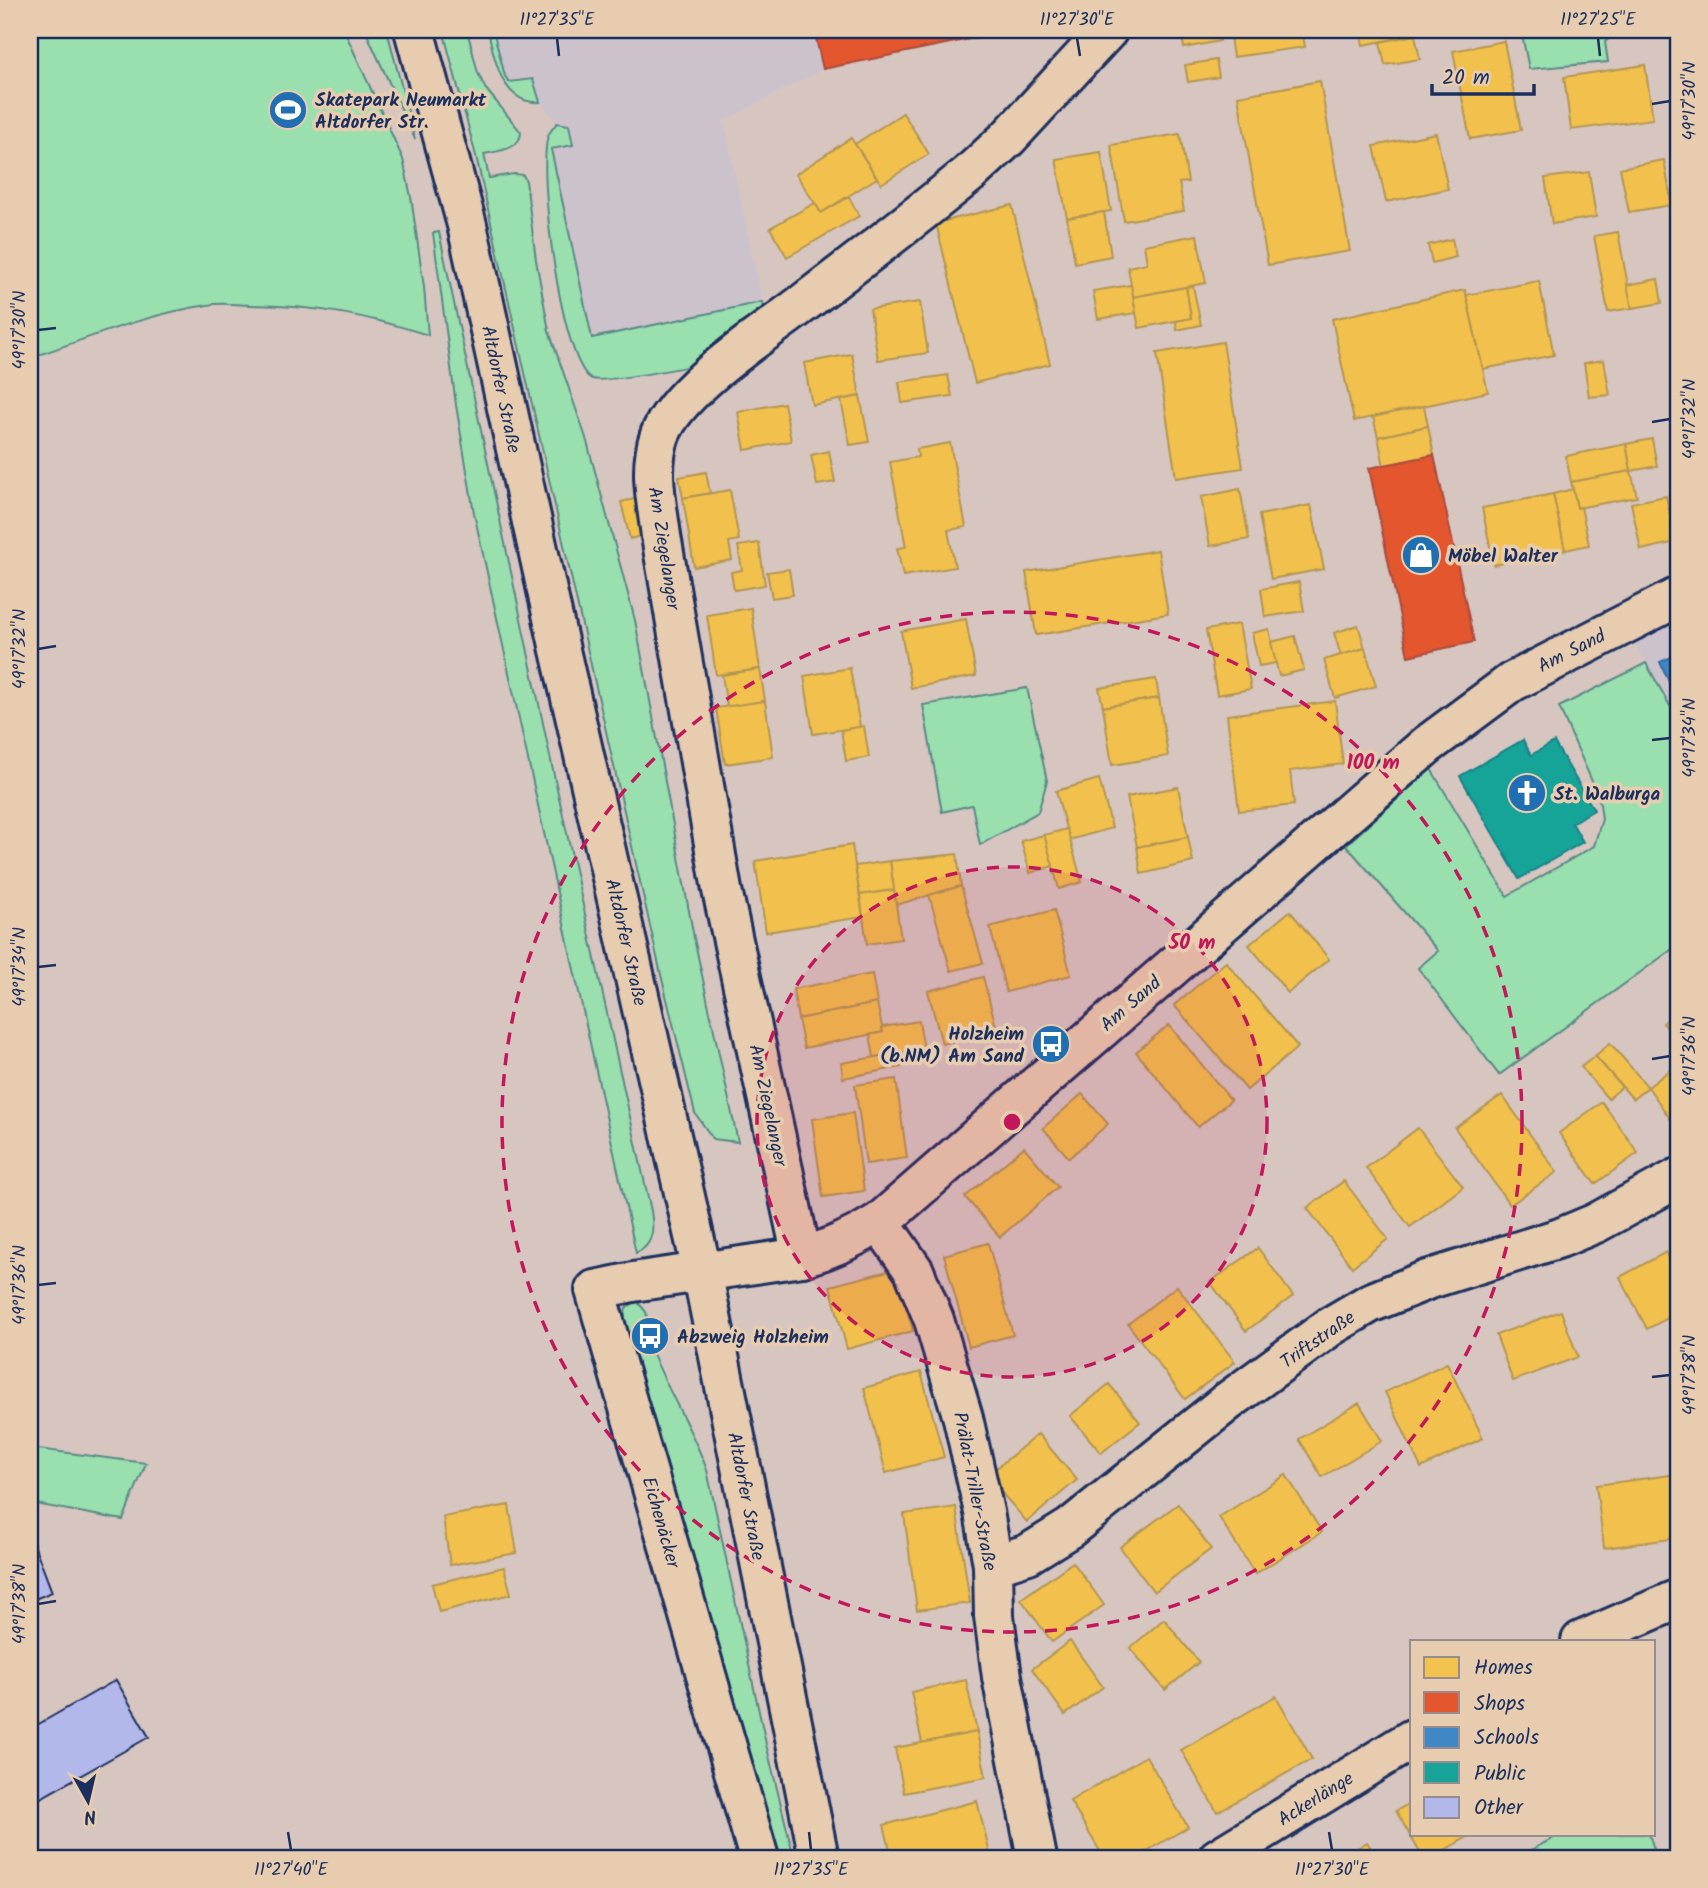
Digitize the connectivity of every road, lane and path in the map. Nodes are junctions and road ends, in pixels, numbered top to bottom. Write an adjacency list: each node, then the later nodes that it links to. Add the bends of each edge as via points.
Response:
1 (414, 30): 7 (street, Altdorfer Straße, via 467,225)
2 (1108, 30): 6 (street, Am Ziegelanger, via 969,174 703,383 670,418 654,458 661,536 722,890)
3 (1678, 597): 5 (street, Am Sand, via 1512,682 1427,745)
4 (1678, 1178): 8 (street, Triftstraße, via 1560,1238 1427,1280 1351,1314 1227,1402 1070,1528 1028,1554)
5 (880, 1222): 6 (street, Am Sand, via 849,1241); 8 (street, Prälat-Triller-Straße, via 914,1270 934,1321 963,1418)
6 (802, 1257): 7 (street, Am Sand)
7 (702, 1271): 12 (street, Eichenäcker, via 595,1290); 13 (street, Altdorfer Straße)
8 (993, 1565): 14 (street, Prälat-Triller-Straße, via 993,1616 1002,1677)
9 (1678, 1599): 10 (street)
10 (1583, 1640)
11 (1410, 1740): 15 (street, Ackerlänge)
12 (759, 1858)
13 (819, 1858)
14 (1037, 1858)
15 (1218, 1858)

